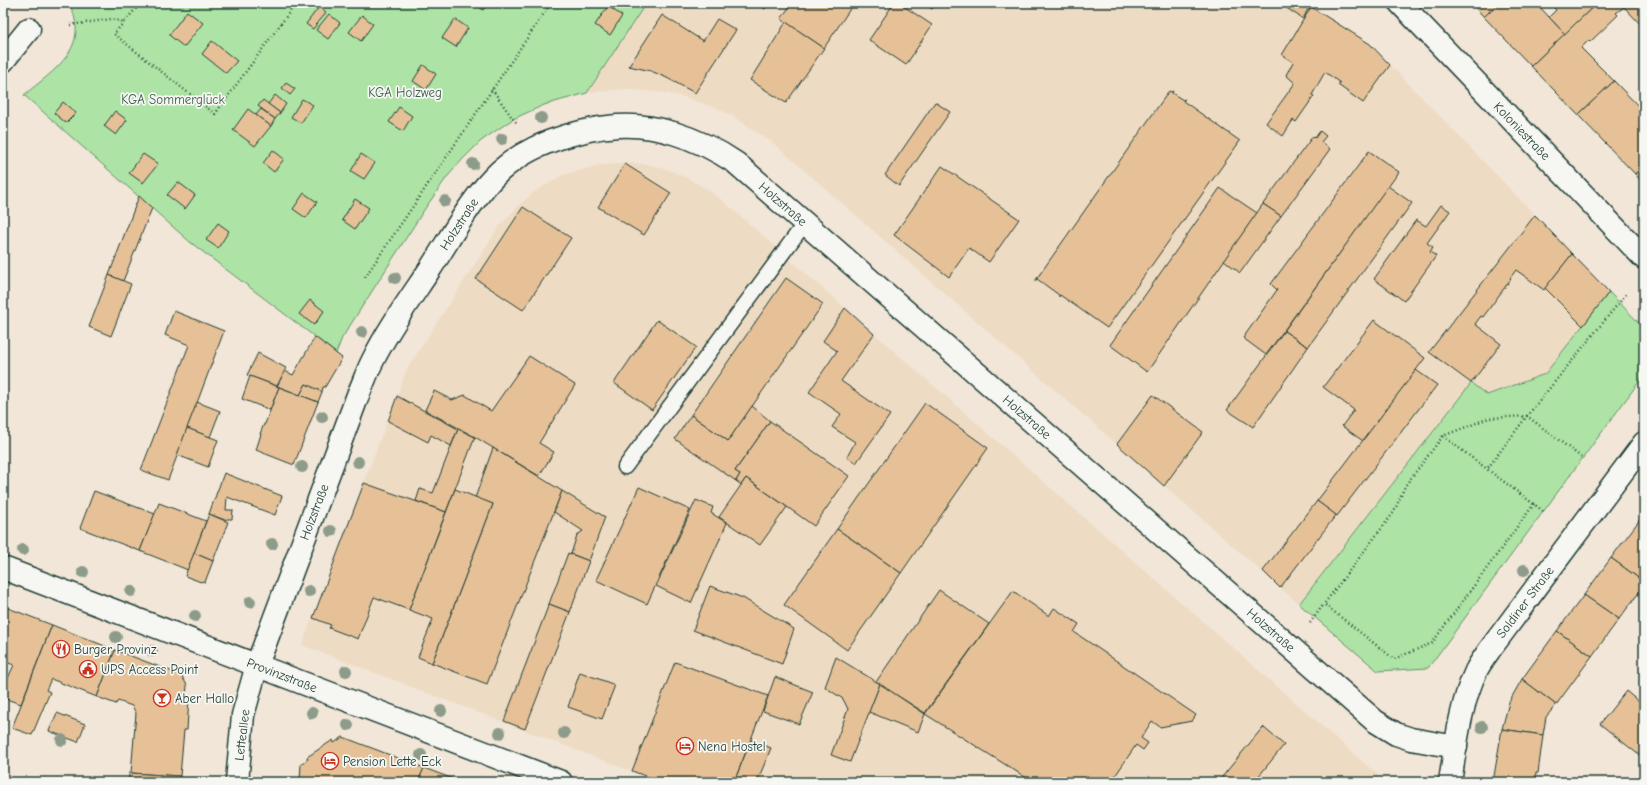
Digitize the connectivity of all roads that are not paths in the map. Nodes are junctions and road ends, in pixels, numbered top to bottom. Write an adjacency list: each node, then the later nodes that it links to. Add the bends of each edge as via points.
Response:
1 (1400, 3): 5 (street, Koloniestraße)
2 (29, 29): 3 (street)
3 (3, 61)
4 (805, 223): 7 (lane); 9 (street, Holzstraße, via 720,152 688,138 635,126 608,126 549,141 500,171 479,194 385,337 372,362); 10 (street, Holzstraße, via 1375,721 1396,734 1411,739)
5 (1644, 258)
6 (1644, 443): 10 (street, Soldiner Straße, via 1476,670 1468,692)
7 (625, 467)
8 (3, 568): 9 (street, Provinzstraße)
9 (257, 665): 11 (street, Letteallee, via 242,715); 12 (street, Provinzstraße)
10 (1456, 747): 13 (street, Soldiner Straße)
11 (237, 782)
12 (561, 782)
13 (1450, 782)

